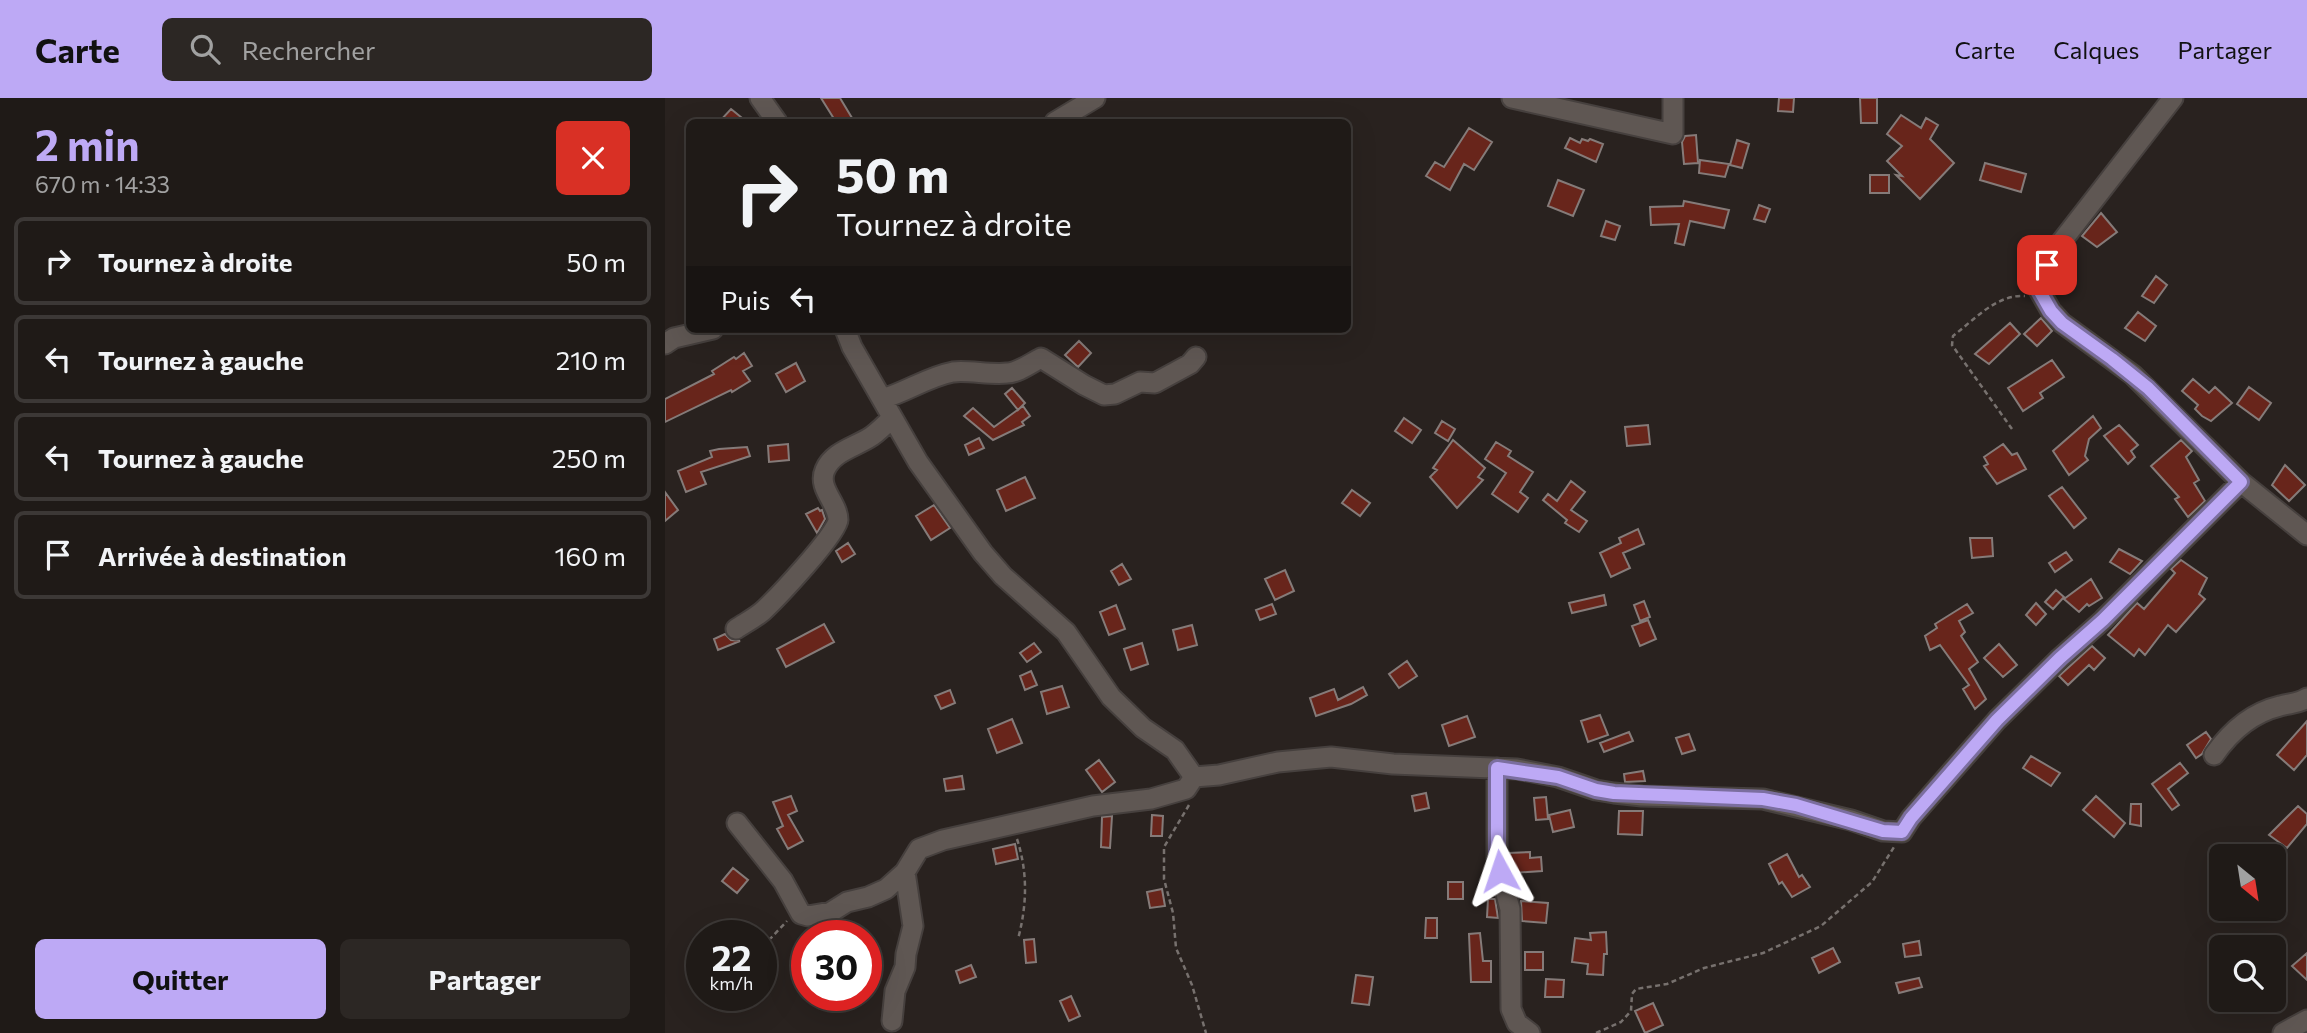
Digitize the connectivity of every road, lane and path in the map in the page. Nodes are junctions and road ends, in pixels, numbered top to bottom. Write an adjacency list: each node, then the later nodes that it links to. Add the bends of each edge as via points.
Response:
1 (760, 98): 6 (street)
2 (1095, 98): 7 (street)
3 (1512, 98): 4 (street, via 1673,134)
4 (1673, 98)
5 (2173, 98): 8 (street, via 2062,241 2038,284)
6 (775, 119)
7 (1060, 119)
8 (2043, 297): 15 (path, via 2003,298 1952,340); 16 (street, via 2062,323 2148,388)
9 (695, 333): 11 (street)
10 (847, 333): 13 (street)
11 (665, 344)
12 (1196, 357): 13 (street, via 1155,383 1140,382 1115,394 1104,395 1041,358 1010,374 943,375)
13 (882, 399): 14 (street)
14 (892, 418): 18 (street, via 873,436 832,457 823,478 838,514 834,532 762,612); 22 (street, via 983,553 1066,632 1111,697 1175,750)
15 (2012, 429)
16 (2241, 482): 17 (street); 25 (street, via 1997,720)
17 (2307, 535)
18 (736, 629)
19 (2307, 698): 20 (street, via 2256,715 2228,735)
20 (2214, 755)
21 (1497, 768): 22 (street, via 1331,757 1277,762); 25 (street, via 1558,777 1614,793 1763,799); 33 (street, via 1497,859 1510,909 1511,1009 1517,1023)
22 (1190, 783): 24 (street, via 1151,799 1093,806); 32 (path, via 1189,805 1164,847 1164,879 1176,948)
23 (737, 822): 27 (street, via 783,881)
24 (1012, 825): 26 (street, via 943,839 919,849); 29 (path, via 1022,857 1026,897)
25 (1902, 832): 34 (path, via 1872,882 1821,926 1763,953 1704,968 1667,985 1636,989 1631,1012)
26 (905, 872): 27 (street, via 868,898 847,902 831,912); 31 (street, via 913,926 895,991)
27 (801, 914): 28 (path)
28 (777, 932)
29 (1018, 939)
30 (2307, 1020): 35 (street)
31 (892, 1021)
32 (1206, 1033)
33 (1530, 1033)
34 (1596, 1033)
35 (2283, 1033)

